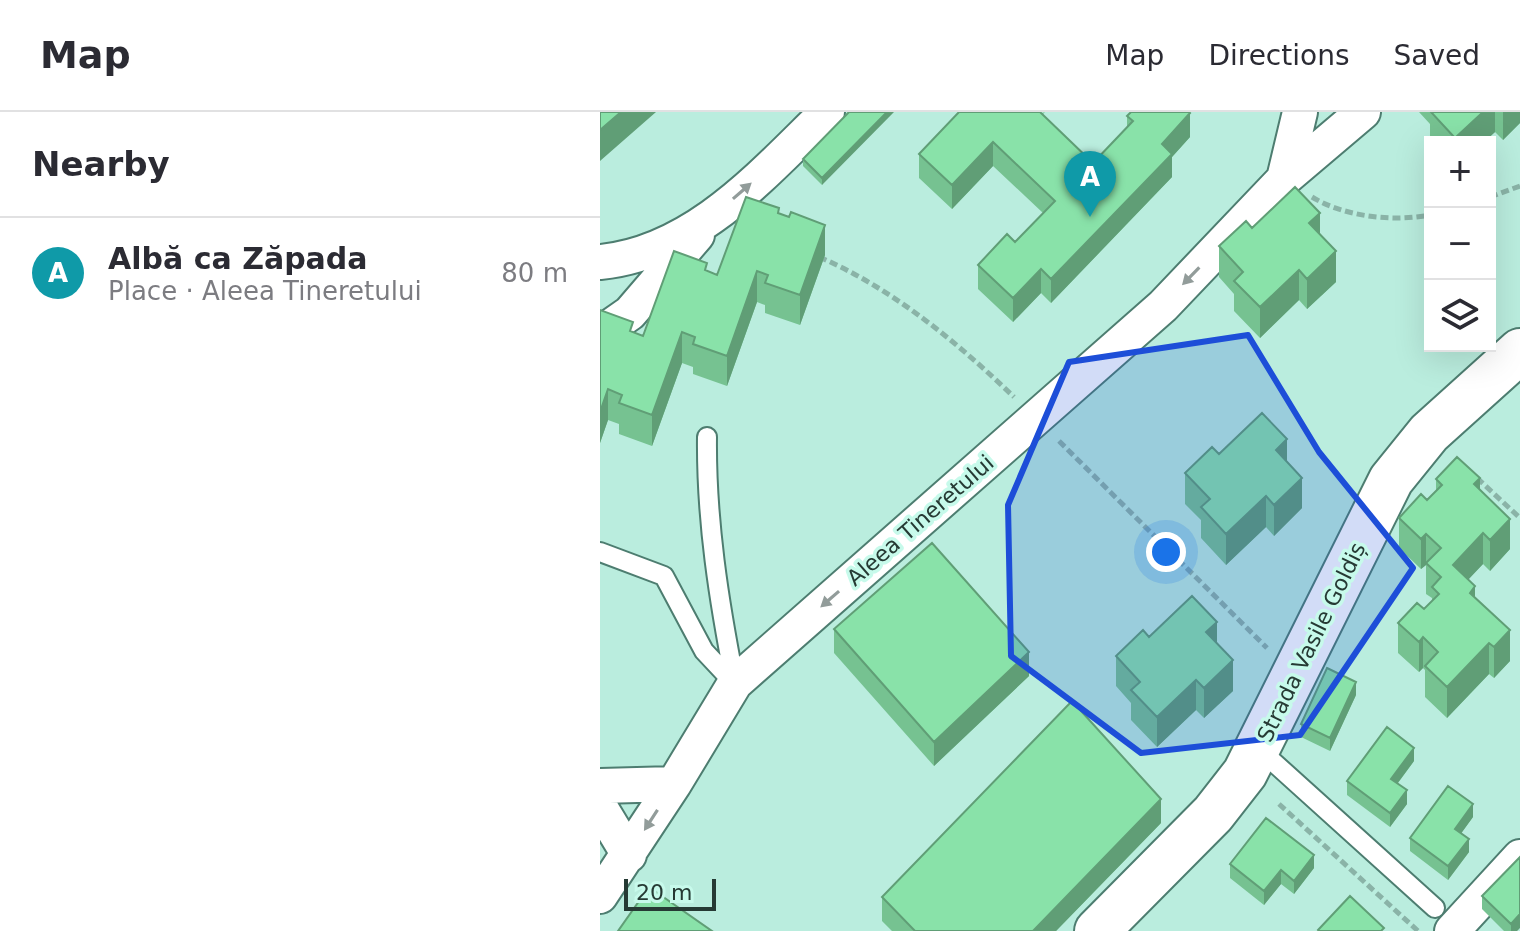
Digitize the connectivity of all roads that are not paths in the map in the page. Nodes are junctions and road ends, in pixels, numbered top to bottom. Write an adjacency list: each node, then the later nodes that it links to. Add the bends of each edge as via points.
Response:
1 (827, 112): 5 (street, one-way to 1)
2 (1300, 112): 4 (street)
3 (1363, 112): 4 (street, Aleea Tineretului)
4 (1284, 179): 11 (street, Aleea Tineretului, one-way to 11, via 1163,306)
5 (714, 216): 6 (street, via 664,247); 7 (street, via 630,313)
6 (600, 262)
7 (600, 334)
8 (1520, 351): 12 (street, Strada Vasile Goldiș, via 1429,433 1391,480)
9 (707, 437): 11 (lane, via 706,486)
10 (600, 552): 11 (lane, via 664,576 704,651)
11 (735, 683): 13 (street, Aleea Tineretului)
12 (1252, 762): 19 (lane); 20 (street, Strada Vasile Goldiș, via 1213,814)
13 (674, 784): 14 (street); 16 (street, Aleea Tineretului, one-way to 16)
14 (600, 786)
15 (600, 807): 16 (street)
16 (629, 855): 18 (street, Aleea Tineretului)
17 (1520, 857): 19 (street)
18 (600, 896)
19 (1446, 923)
20 (1097, 931)

